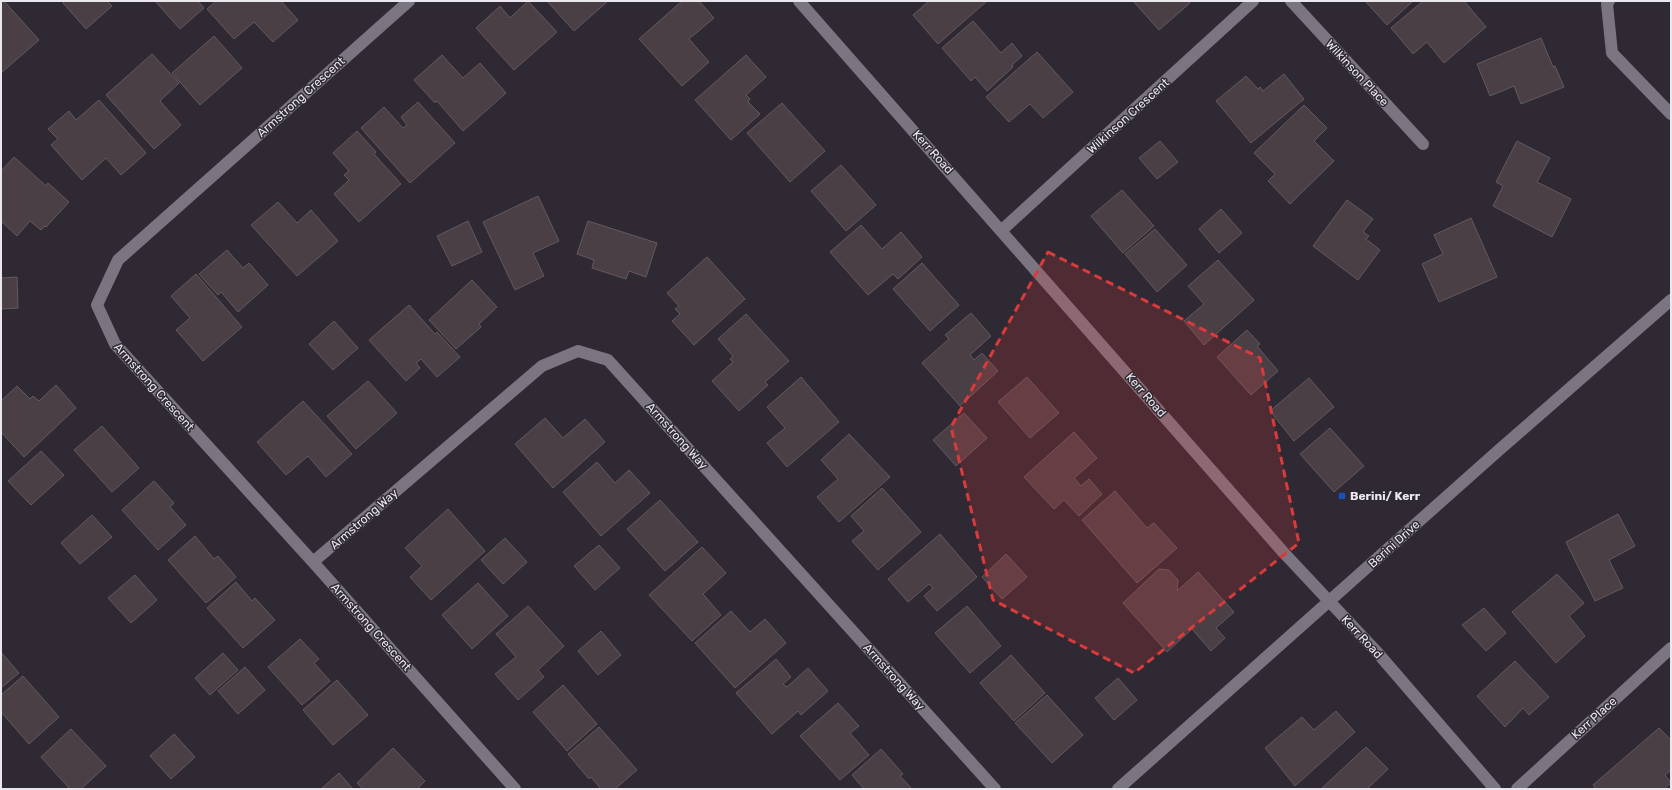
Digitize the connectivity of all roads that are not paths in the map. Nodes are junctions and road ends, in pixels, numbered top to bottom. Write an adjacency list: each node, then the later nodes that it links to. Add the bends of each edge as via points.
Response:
1 (409, 1): 10 (street, Armstrong Crescent, via 118,260 97,305 115,344)
2 (799, 1): 8 (street, Kerr Road)
3 (1253, 1): 8 (street, Wilkinson Crescent)
4 (1291, 1): 7 (street, Wilkinson Place)
5 (1609, 1): 6 (street, via 1607,4 1612,52)
6 (1671, 114)
7 (1423, 144)
8 (1002, 230): 11 (street, Kerr Road, via 1284,553)
9 (1671, 300): 11 (street, Berini Drive)
10 (313, 562): 13 (street, Armstrong Crescent); 14 (street, Armstrong Way, via 542,366 578,351 608,360)
11 (1329, 601): 15 (street, Berini Drive); 16 (street, Kerr Road, via 1376,651)
12 (1671, 648): 17 (street, Kerr Place)
13 (515, 789)
14 (995, 789)
15 (1118, 789)
16 (1495, 789)
17 (1518, 789)

